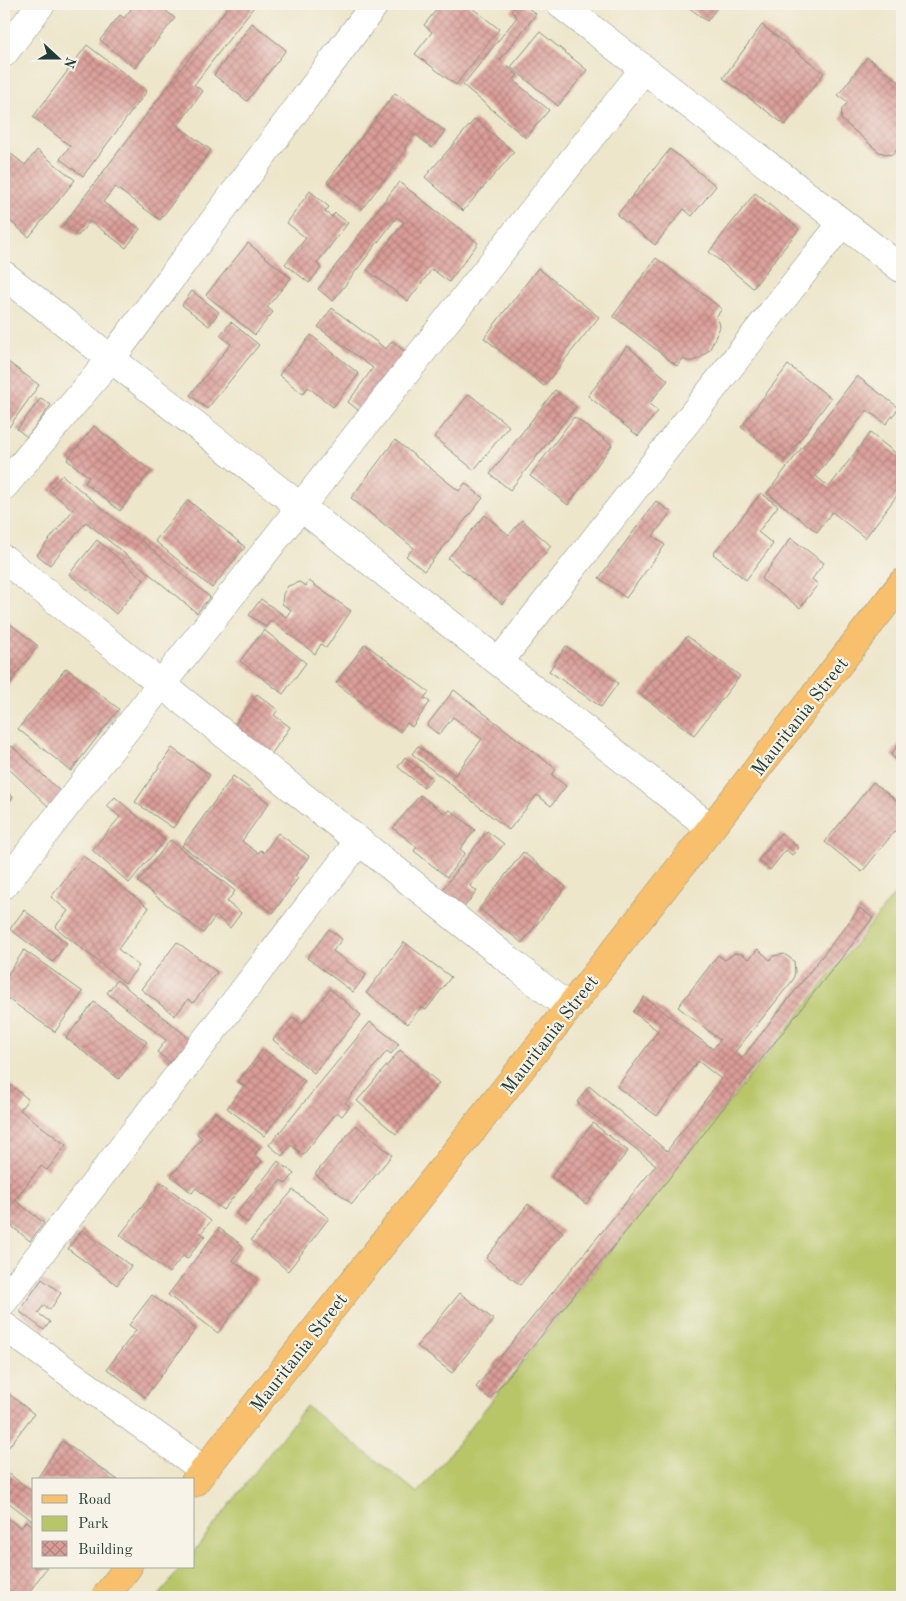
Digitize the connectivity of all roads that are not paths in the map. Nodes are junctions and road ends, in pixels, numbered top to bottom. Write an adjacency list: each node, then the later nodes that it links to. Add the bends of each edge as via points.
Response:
1 (41, 4): 4 (street)
2 (375, 4): 9 (street)
3 (560, 4): 5 (street)
4 (4, 53)
5 (644, 69): 6 (street); 11 (street)
6 (842, 223): 7 (street); 14 (street)
7 (902, 269)
8 (4, 275): 9 (street)
9 (111, 359): 10 (street); 11 (street)
10 (4, 486)
11 (300, 507): 14 (street); 15 (street)
12 (4, 559): 15 (street)
13 (902, 583): 16 (main road, Mauritania Street)
14 (499, 662): 16 (street)
15 (162, 684): 17 (street); 18 (street)
16 (711, 828): 19 (main road, Mauritania Street)
17 (359, 841): 19 (street); 20 (street)
18 (4, 886)
19 (569, 1008): 22 (main road, Mauritania Street)
20 (4, 1301)
21 (4, 1326): 22 (street)
22 (199, 1477)
23 (127, 1568): 24 (main road)
24 (105, 1597)

